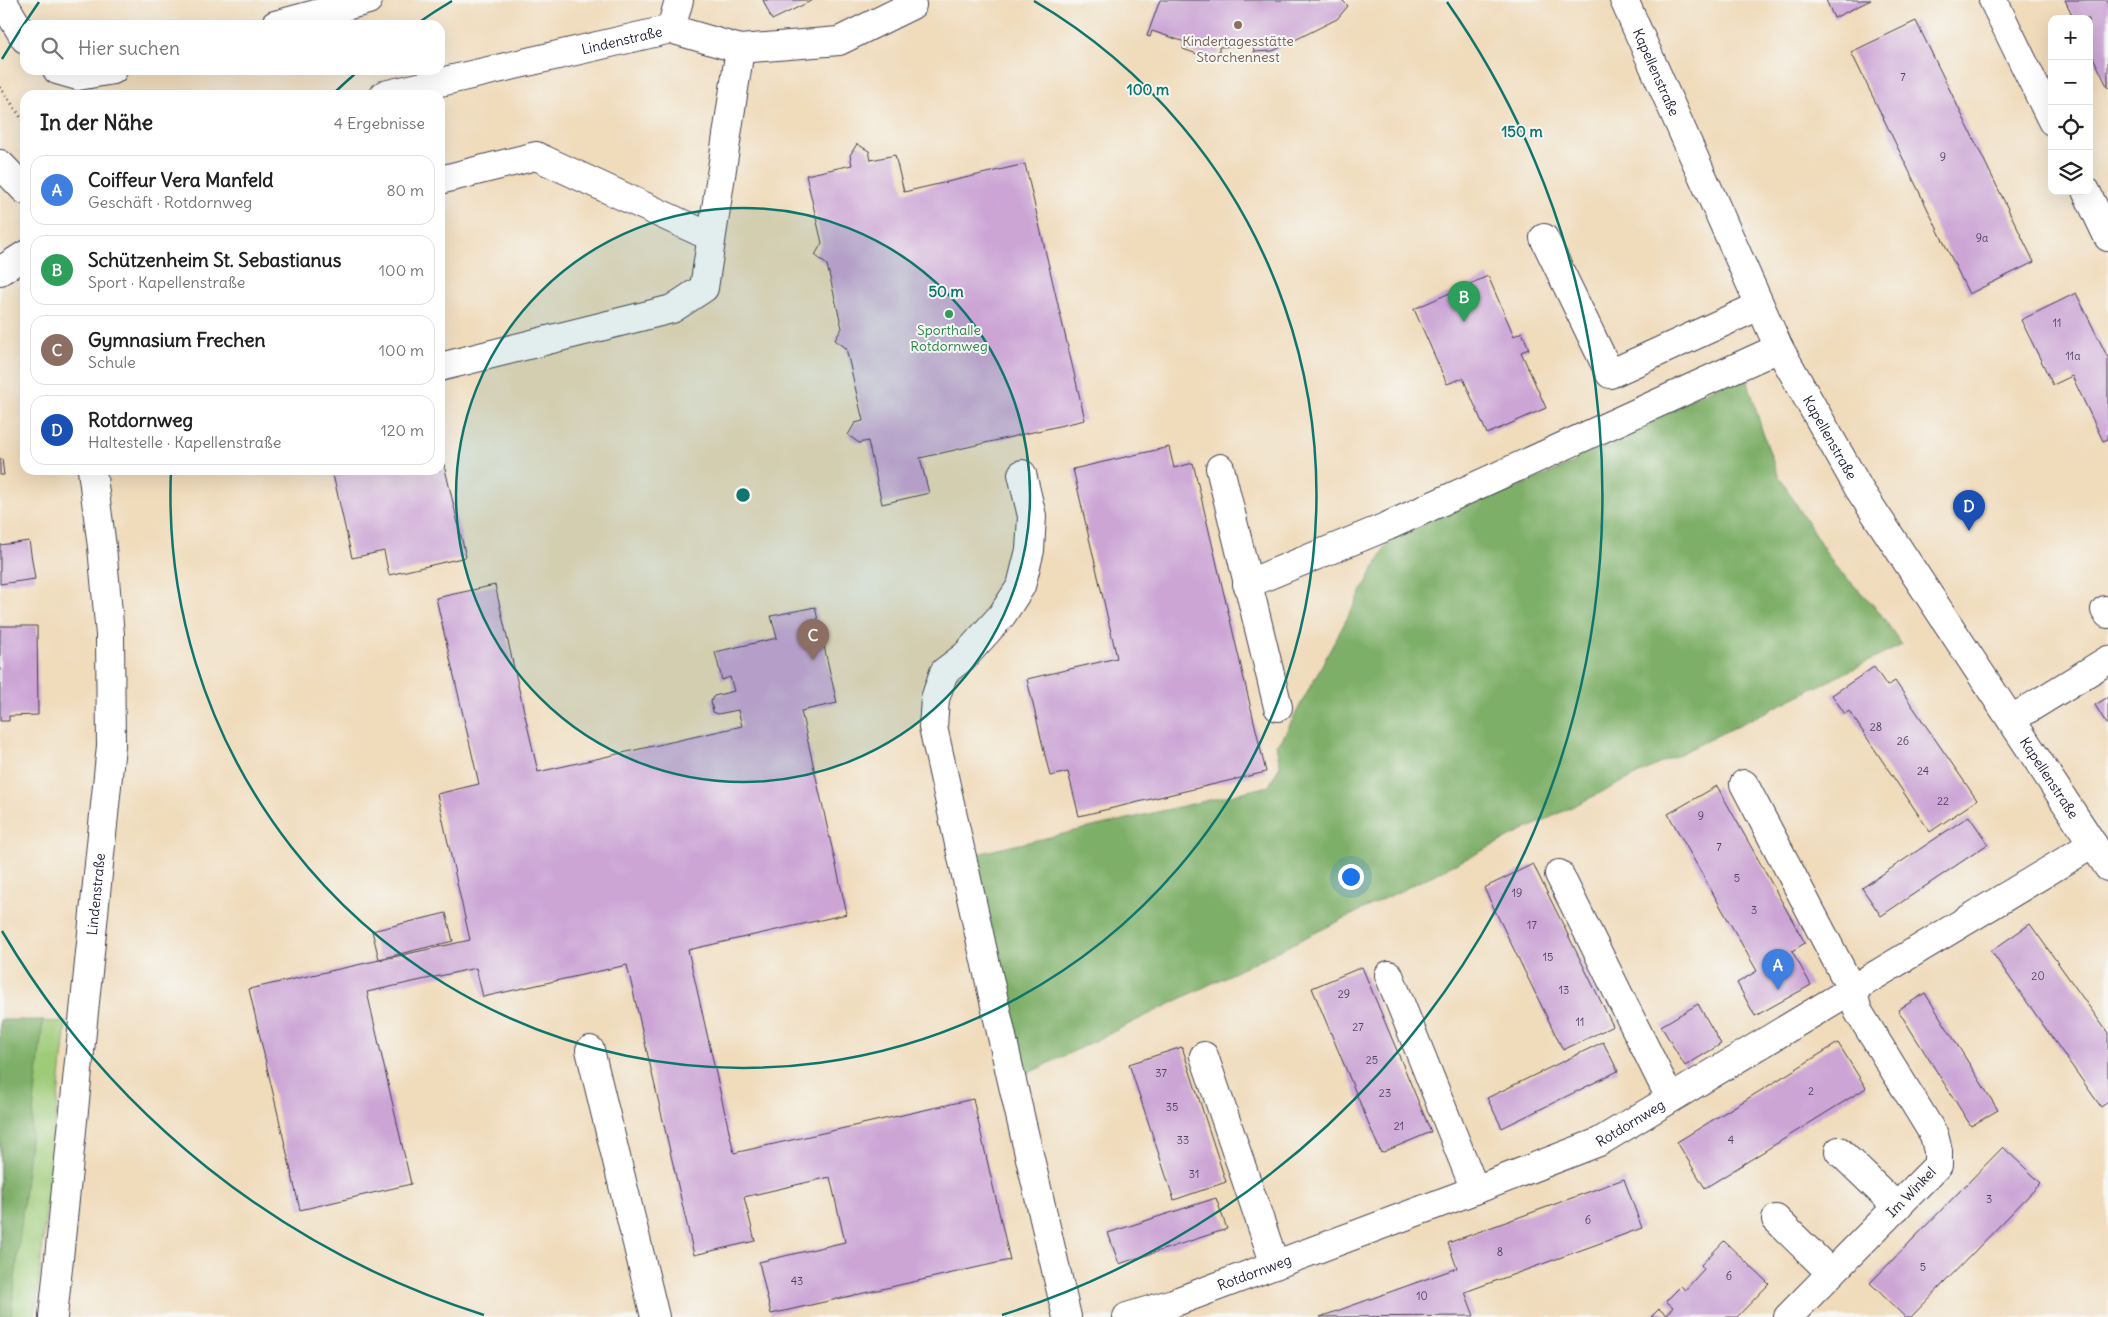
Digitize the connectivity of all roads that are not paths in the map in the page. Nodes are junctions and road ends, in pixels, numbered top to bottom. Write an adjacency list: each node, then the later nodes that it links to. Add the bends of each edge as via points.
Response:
1 (2, 0): 9 (street)
2 (368, 0): 7 (street)
3 (679, 0): 8 (street)
4 (1624, 0): 22 (street, Kapellenstraße)
5 (1993, 0): 12 (street)
6 (912, 5): 10 (street, Lindenstraße, via 839,41)
7 (294, 20)
8 (671, 30): 10 (street, Lindenstraße); 11 (street, Lindenstraße)
9 (20, 31)
10 (740, 49): 17 (street)
11 (406, 90)
12 (2048, 113)
13 (0, 164): 15 (street)
14 (445, 179): 17 (street, via 536,156)
15 (20, 185)
16 (2088, 195): 18 (street)
17 (711, 237): 24 (street, via 704,288 672,309)
18 (2108, 237)
19 (1544, 238): 22 (street, via 1610,374)
20 (20, 258): 21 (street)
21 (0, 270)
22 (1759, 306): 23 (street, Kapellenstraße)
23 (1779, 348): 28 (street, via 1388,526); 31 (street, Kapellenstraße, via 1859,489)
24 (445, 366)
25 (1220, 468): 28 (street)
26 (1022, 474): 50 (street, via 1032,516 1030,550 1021,586 1002,615 965,656 944,672 935,699 933,727)
27 (93, 475): 48 (street, Lindenstraße, via 110,635 111,746)
28 (1247, 584): 30 (street)
29 (2108, 660): 31 (street)
30 (1278, 707)
31 (2012, 719): 33 (street, Kapellenstraße)
32 (1744, 784): 37 (street, Im Winkel)
33 (2093, 844): 34 (street, Kapellenstraße); 37 (street, Rotdornweg)
34 (2108, 867)
35 (1559, 874): 40 (street)
36 (1389, 974): 42 (street)
37 (1852, 990): 40 (street, Rotdornweg); 43 (street, Im Winkel, via 1858,1011 1934,1135 1938,1150 1938,1165)
38 (590, 1050): 49 (street)
39 (1204, 1056): 45 (street)
40 (1670, 1098): 42 (street, Rotdornweg, via 1599,1142)
41 (1839, 1150): 43 (street)
42 (1475, 1190): 45 (street, Rotdornweg)
43 (1897, 1207): 46 (street, Im Winkel)
44 (1776, 1219): 46 (street)
45 (1275, 1265): 47 (street, Rotdornweg)
46 (1831, 1273): 52 (street, Im Winkel)
47 (1179, 1310): 51 (street, Rotdornweg)
48 (52, 1317)
49 (655, 1317)
50 (1067, 1317)
51 (1127, 1317)
52 (1788, 1317)

